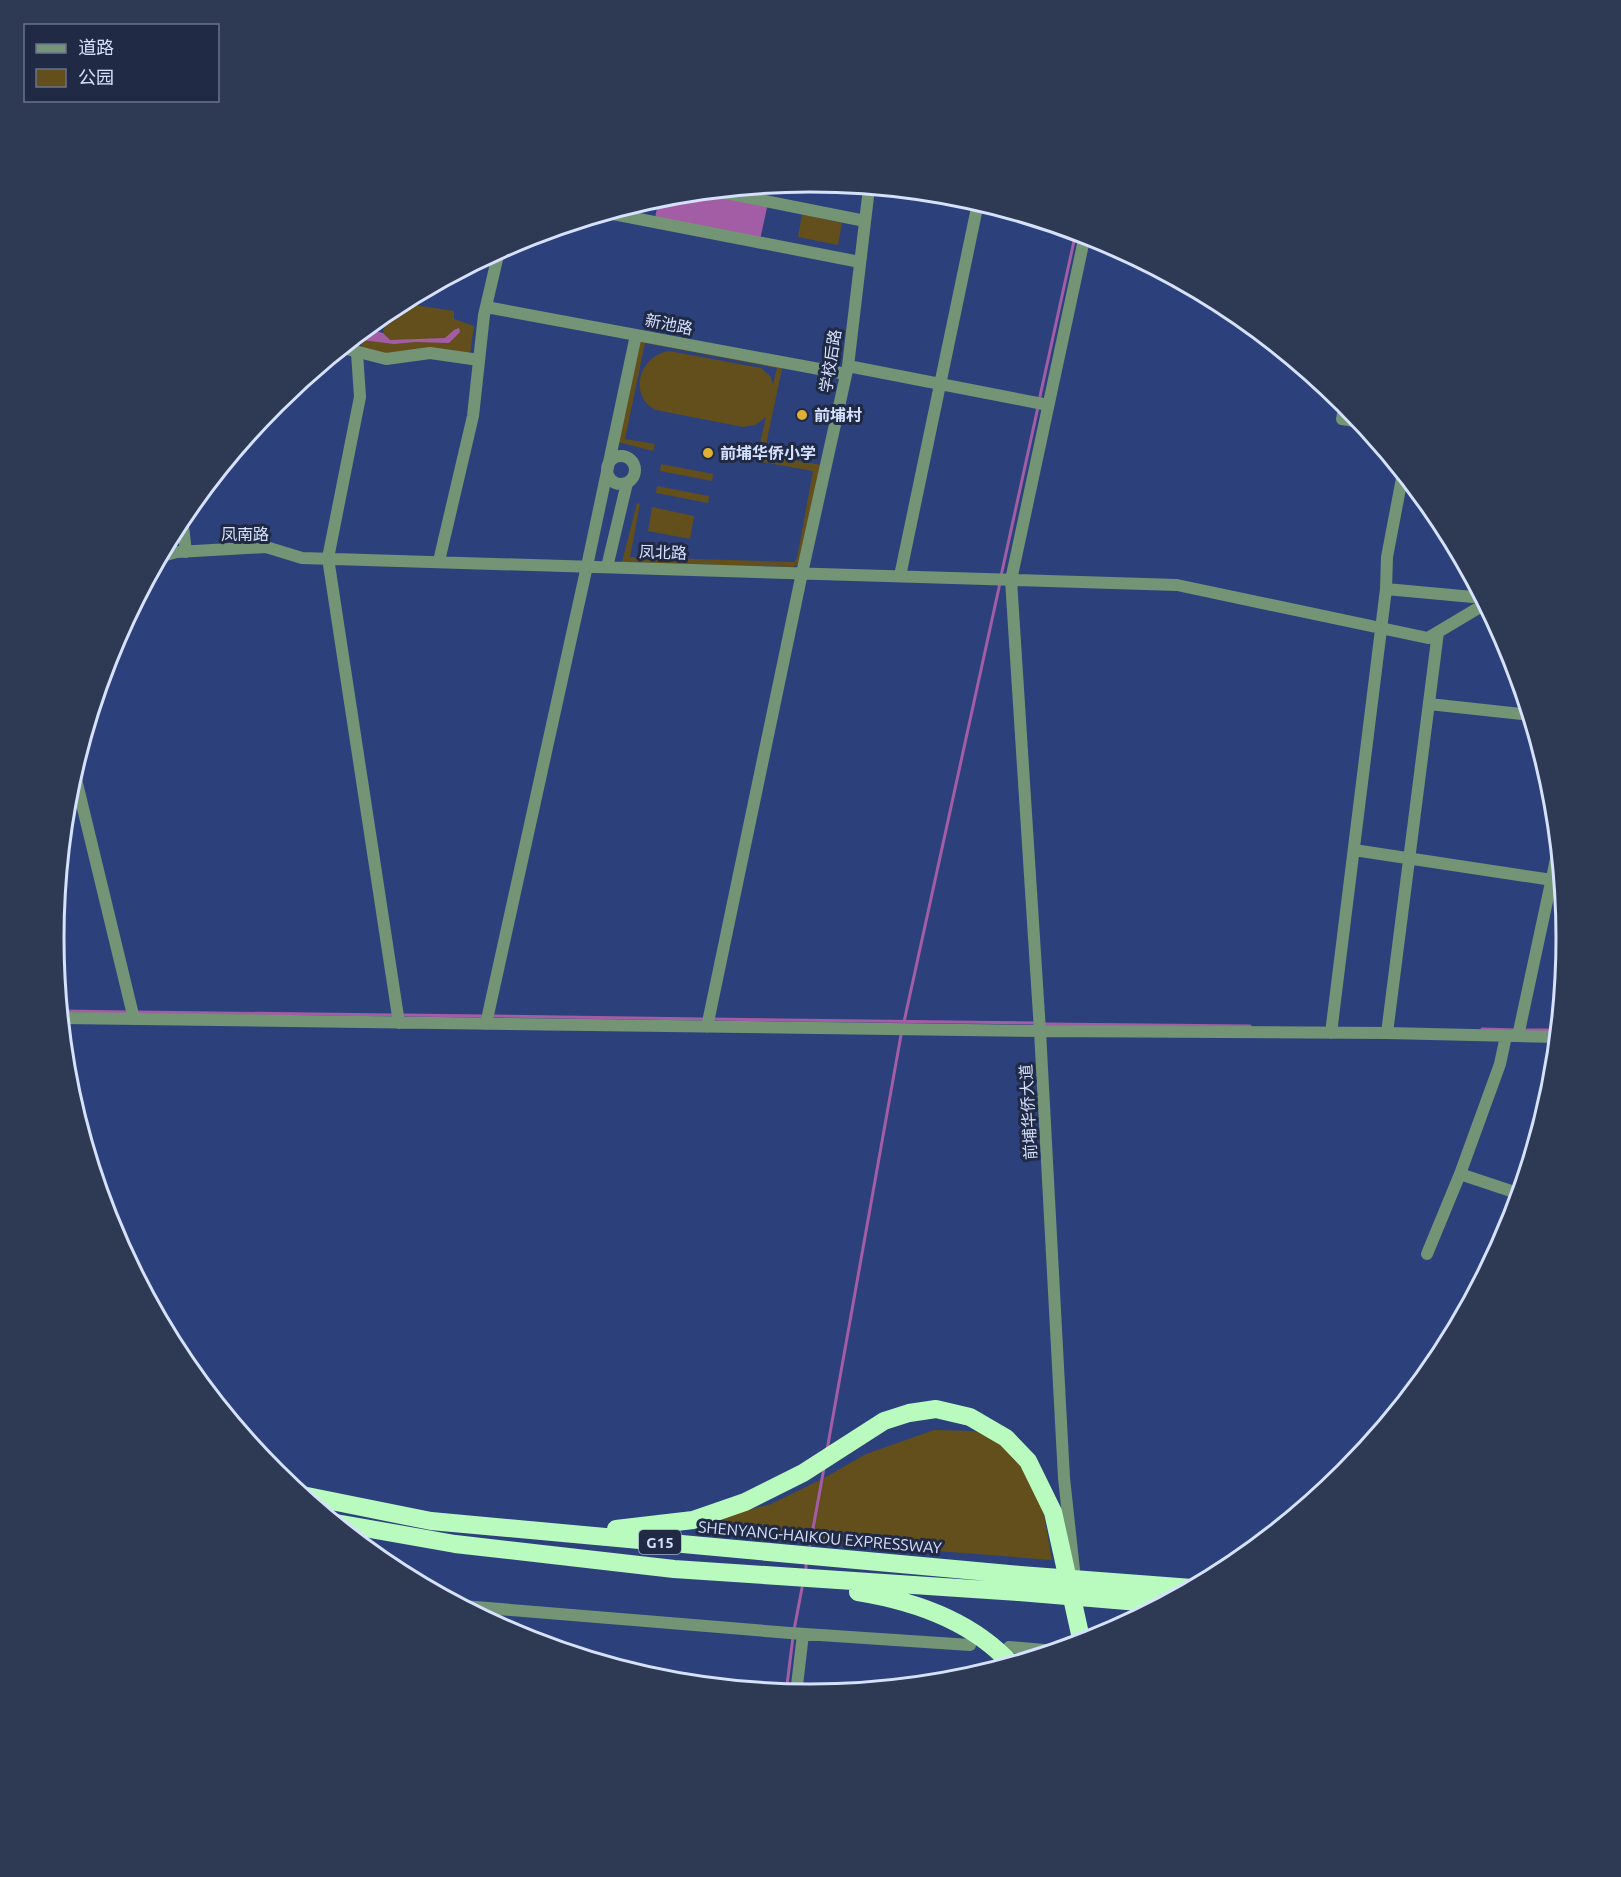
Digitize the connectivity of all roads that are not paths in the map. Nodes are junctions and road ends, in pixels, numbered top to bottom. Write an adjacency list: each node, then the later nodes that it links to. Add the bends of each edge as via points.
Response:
1 (868, 195): 5 (street, 学校后路)
2 (741, 196): 5 (street)
3 (976, 212): 15 (street)
4 (625, 216): 8 (street)
5 (865, 221): 8 (street, 学校后路)
6 (1083, 244): 16 (street, 前埔华侨大道)
7 (496, 262): 9 (street)
8 (860, 262): 14 (street, 学校后路)
9 (486, 307): 10 (street, 新池路); 13 (street)
10 (636, 335): 14 (street, 新池路); 17 (street)
11 (351, 351): 12 (street)
12 (357, 353): 13 (street, via 386,359 430,353); 23 (street, via 360,397)
13 (479, 360): 24 (street, via 473,416)
14 (847, 370): 15 (street, 新池路); 27 (street, 学校后路)
15 (940, 384): 16 (street, 新池路); 28 (street)
16 (1042, 404): 29 (street, 前埔华侨大道)
17 (607, 468): 19 (street, via 612,481); 19 (street, via 616,457 626,456 636,471); 25 (street)
18 (1400, 482): 30 (street, via 1387,558)
19 (627, 483): 26 (street)
20 (184, 534): 21 (street)
21 (186, 552): 22 (street, 凤南路); 23 (street, 凤南路, via 266,547 302,558)
22 (171, 555)
23 (328, 558): 24 (street, 凤北路); 46 (street)
24 (440, 561): 25 (street, 凤北路)
25 (588, 566): 26 (street, 凤北路); 47 (street)
26 (607, 567): 27 (street, 凤北路)
27 (802, 573): 28 (street, 凤北路); 48 (street, 学校后路)
28 (900, 576): 29 (street, 凤北路)
29 (1004, 579): 35 (street, 凤北路, via 1177,585); 49 (street, 前埔华侨大道)
30 (1386, 589): 31 (street); 35 (street)
31 (1470, 591)
32 (1473, 596): 34 (street)
33 (1479, 608): 34 (street)
34 (1471, 613): 36 (street)
35 (1382, 628): 36 (street, 凤北路, via 1428,638); 40 (street)
36 (1438, 632): 37 (street)
37 (1429, 704): 38 (street); 41 (street)
38 (1522, 714)
39 (79, 792): 44 (street)
40 (1354, 850): 41 (street); 50 (street)
41 (1409, 857): 42 (street); 51 (street)
42 (1555, 884)
43 (1555, 886): 52 (street)
44 (133, 1014): 45 (street); 46 (street)
45 (69, 1018)
46 (398, 1018): 47 (street)
47 (487, 1019): 48 (street)
48 (708, 1022): 49 (street)
49 (1040, 1026): 50 (street); 67 (street, 前埔华侨大道, via 1064,1478)
50 (1332, 1029): 51 (street)
51 (1387, 1030): 52 (street)
52 (1515, 1033): 53 (street); 54 (street)
53 (1550, 1036)
54 (1460, 1173): 55 (street); 56 (street)
55 (1512, 1191)
56 (1427, 1254)
57 (318, 1498): 59 (highway, SHENYANG-HAIKOU EXPRESSWAY / G15, via 431,1521)
58 (351, 1526): 60 (highway, SHENYANG-HAIKOU EXPRESSWAY / G15, via 455,1544)
59 (565, 1533): 61 (highway, SHENYANG-HAIKOU EXPRESSWAY / G15); 66 (highway, via 693,1520 745,1502 803,1473 884,1421 936,1409 970,1417 1006,1438 1028,1461 1053,1512)
60 (744, 1574): 61 (highway, SHENYANG-HAIKOU EXPRESSWAY / G15); 69 (highway, via 892,1597 958,1622 1004,1656)
61 (1019, 1583): 62 (highway, SHENYANG-HAIKOU EXPRESSWAY / G15, bridge); 63 (highway, SHENYANG-HAIKOU EXPRESSWAY / G15, bridge)
62 (1178, 1588)
63 (1151, 1602)
64 (480, 1607): 65 (street)
65 (797, 1633): 68 (street); 70 (street)
66 (1080, 1634)
67 (1081, 1634)
68 (970, 1645)
69 (1010, 1656)
70 (796, 1684)

